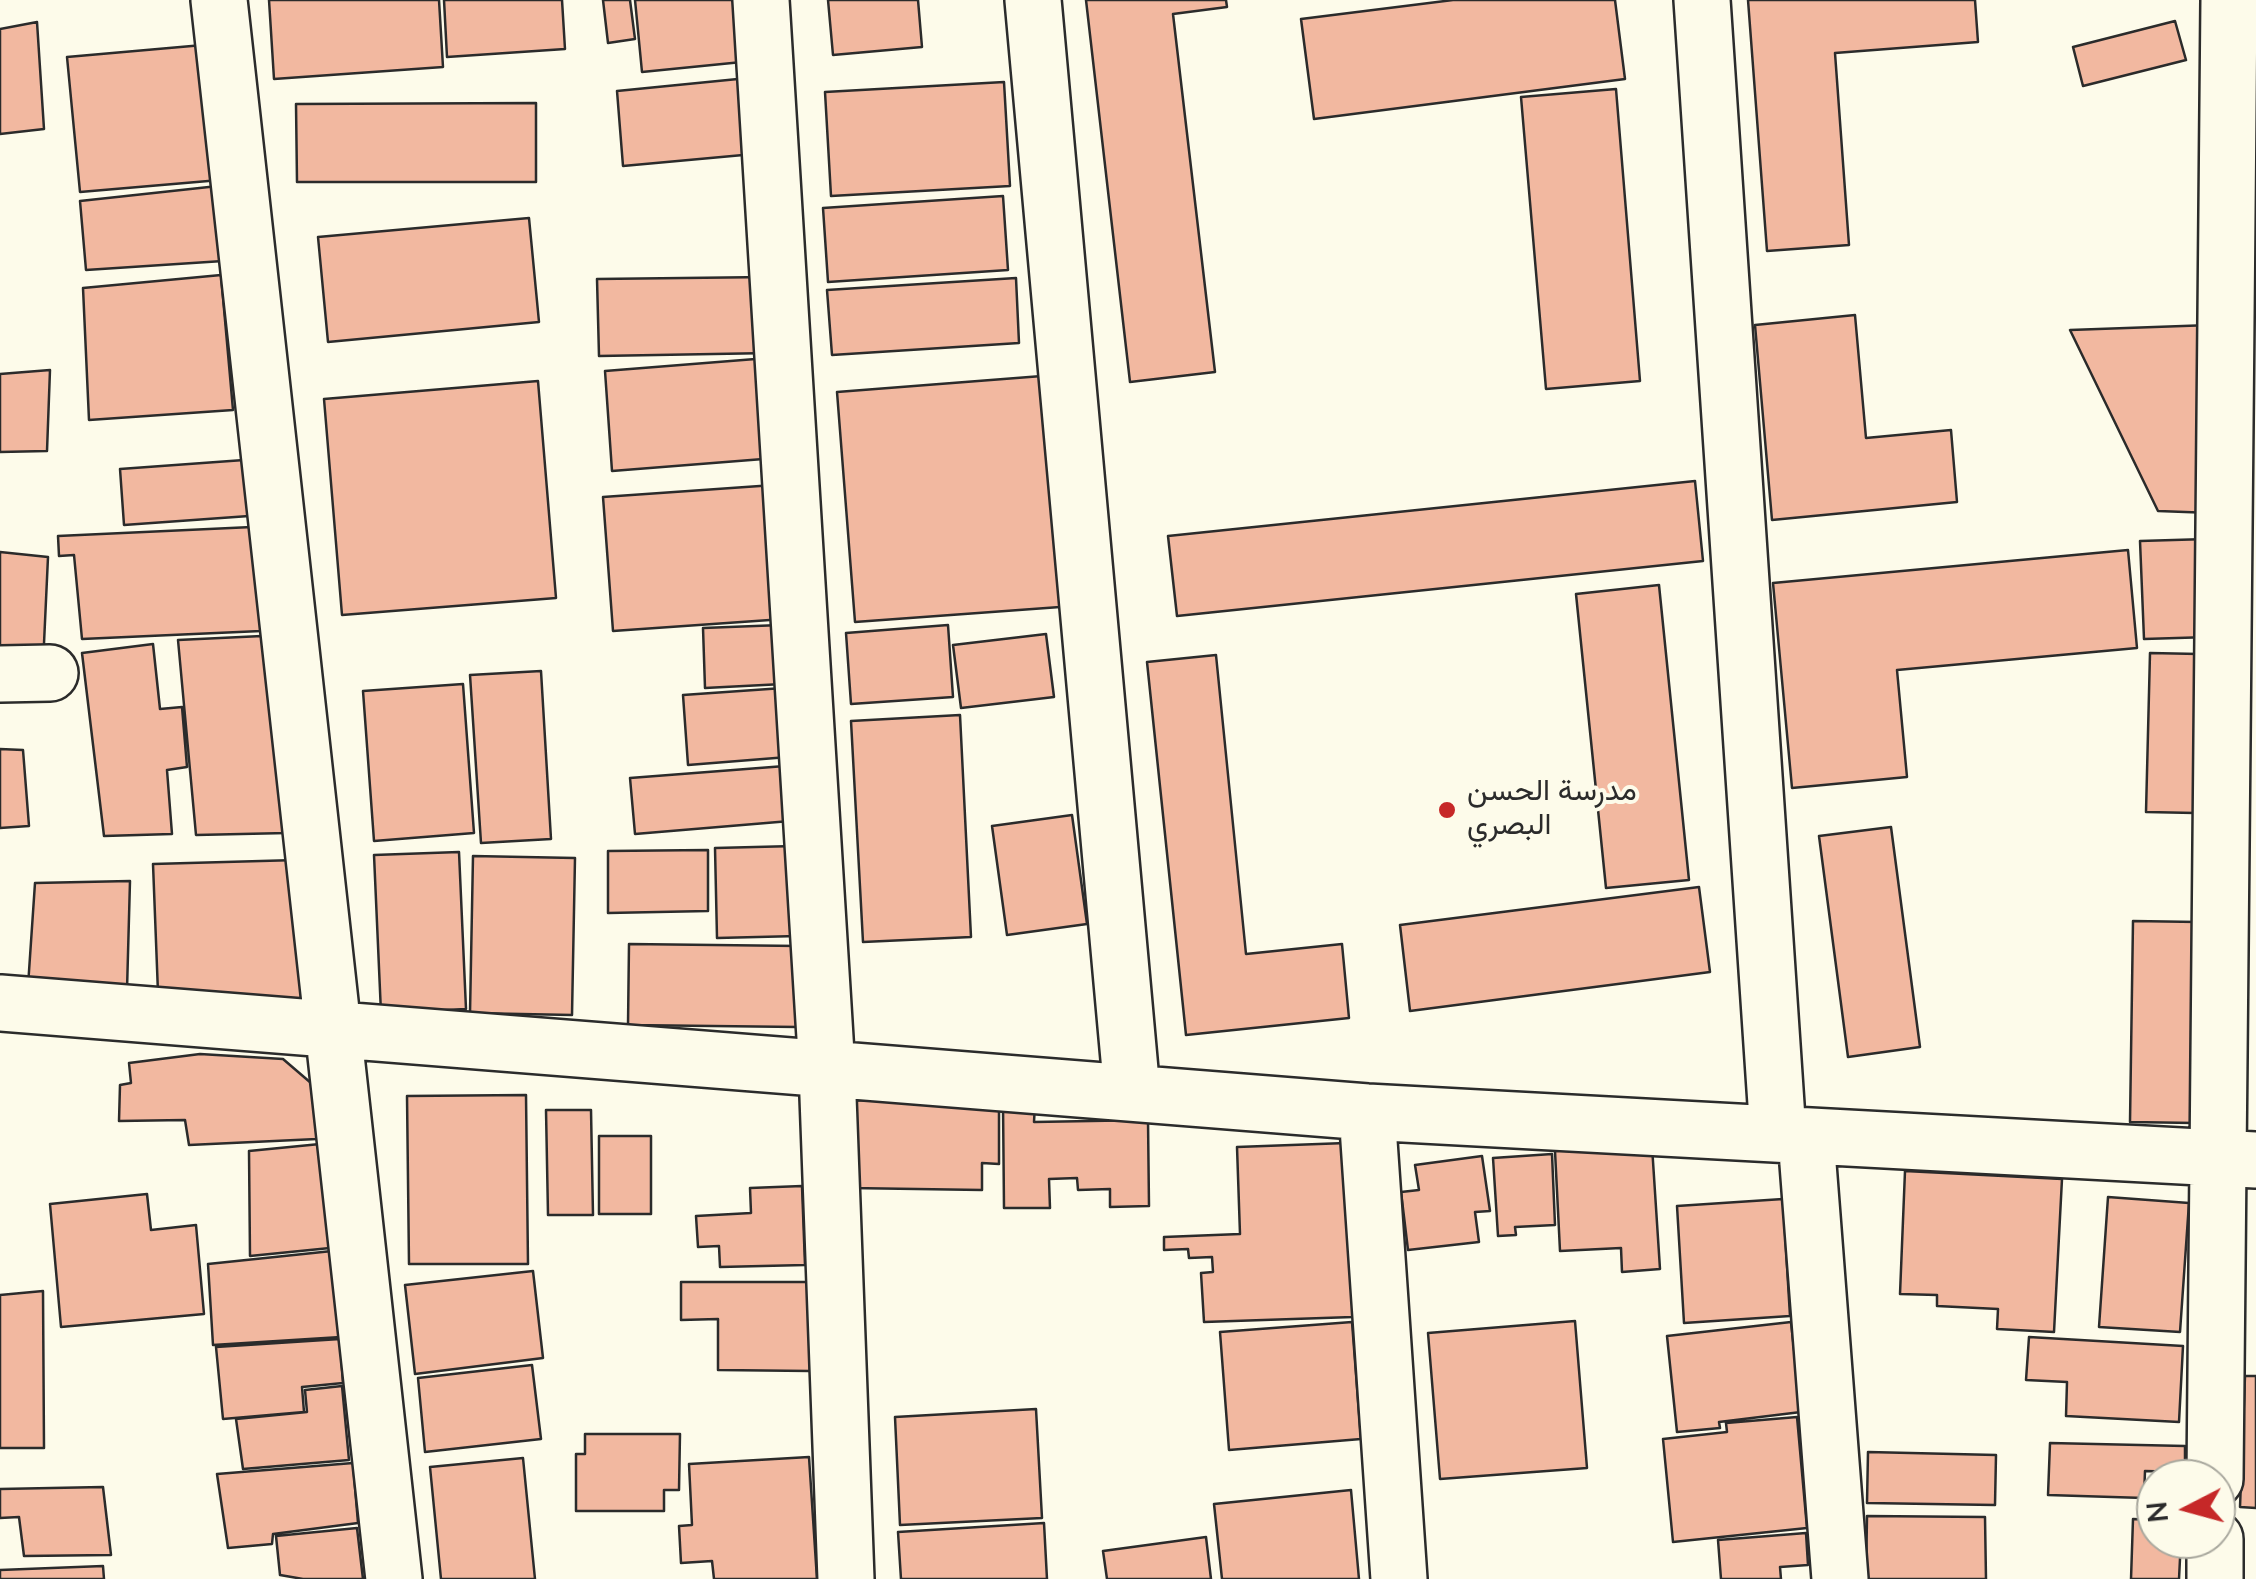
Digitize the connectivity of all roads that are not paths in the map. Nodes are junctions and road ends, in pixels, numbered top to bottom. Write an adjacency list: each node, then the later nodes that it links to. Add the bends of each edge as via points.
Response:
1 (219, 0): 7 (street)
2 (761, 0): 8 (street)
3 (1034, 0): 9 (street)
4 (1702, 0): 11 (street)
5 (2229, 0): 12 (street)
6 (2, 1018): 7 (street)
7 (336, 1030): 8 (street); 14 (street)
8 (828, 1070): 9 (street); 15 (street)
9 (1132, 1092): 10 (street)
10 (1366, 1112): 11 (street); 16 (street)
11 (1792, 1136): 12 (street); 17 (street)
12 (2236, 1160): 13 (street)
13 (2217, 1459)
14 (394, 1579)
15 (846, 1579)
16 (1399, 1579)
17 (1840, 1579)

